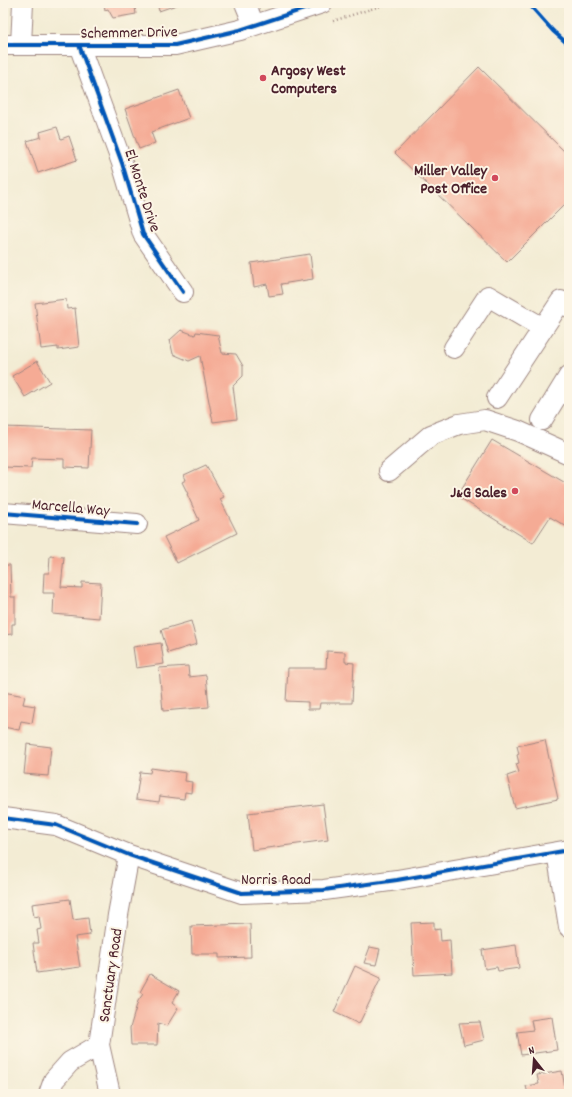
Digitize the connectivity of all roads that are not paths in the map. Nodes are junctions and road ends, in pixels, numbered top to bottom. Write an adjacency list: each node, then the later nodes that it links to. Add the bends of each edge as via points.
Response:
1 (23, 3): 5 (street)
2 (245, 3): 4 (street)
3 (322, 3): 4 (street, Schemmer Drive)
4 (254, 26): 6 (street, Schemmer Drive, via 175,45)
5 (12, 45): 6 (street, Schemmer Drive)
6 (79, 45): 7 (street, El Monte Drive, via 122,163 143,234)
7 (183, 292)
8 (569, 307): 9 (street, via 560,301)
9 (543, 328): 10 (street, via 488,296); 12 (street)
10 (454, 348)
11 (569, 376): 13 (street)
12 (497, 398)
13 (542, 420)
14 (569, 454): 15 (street, via 518,431 484,420 459,424 431,435)
15 (389, 471)
16 (3, 513): 17 (street, Marcella Way)
17 (137, 524)
18 (3, 818): 20 (street, Norris Road, via 56,825)
19 (563, 851): 20 (street, Norris Road, via 332,889 242,893); 21 (street)
20 (130, 855): 22 (street, Sanctuary Road, via 116,923)
21 (569, 927)
22 (99, 1045): 23 (street, via 70,1062 54,1080); 24 (street, Sanctuary Road)
23 (49, 1094)
24 (110, 1094)

